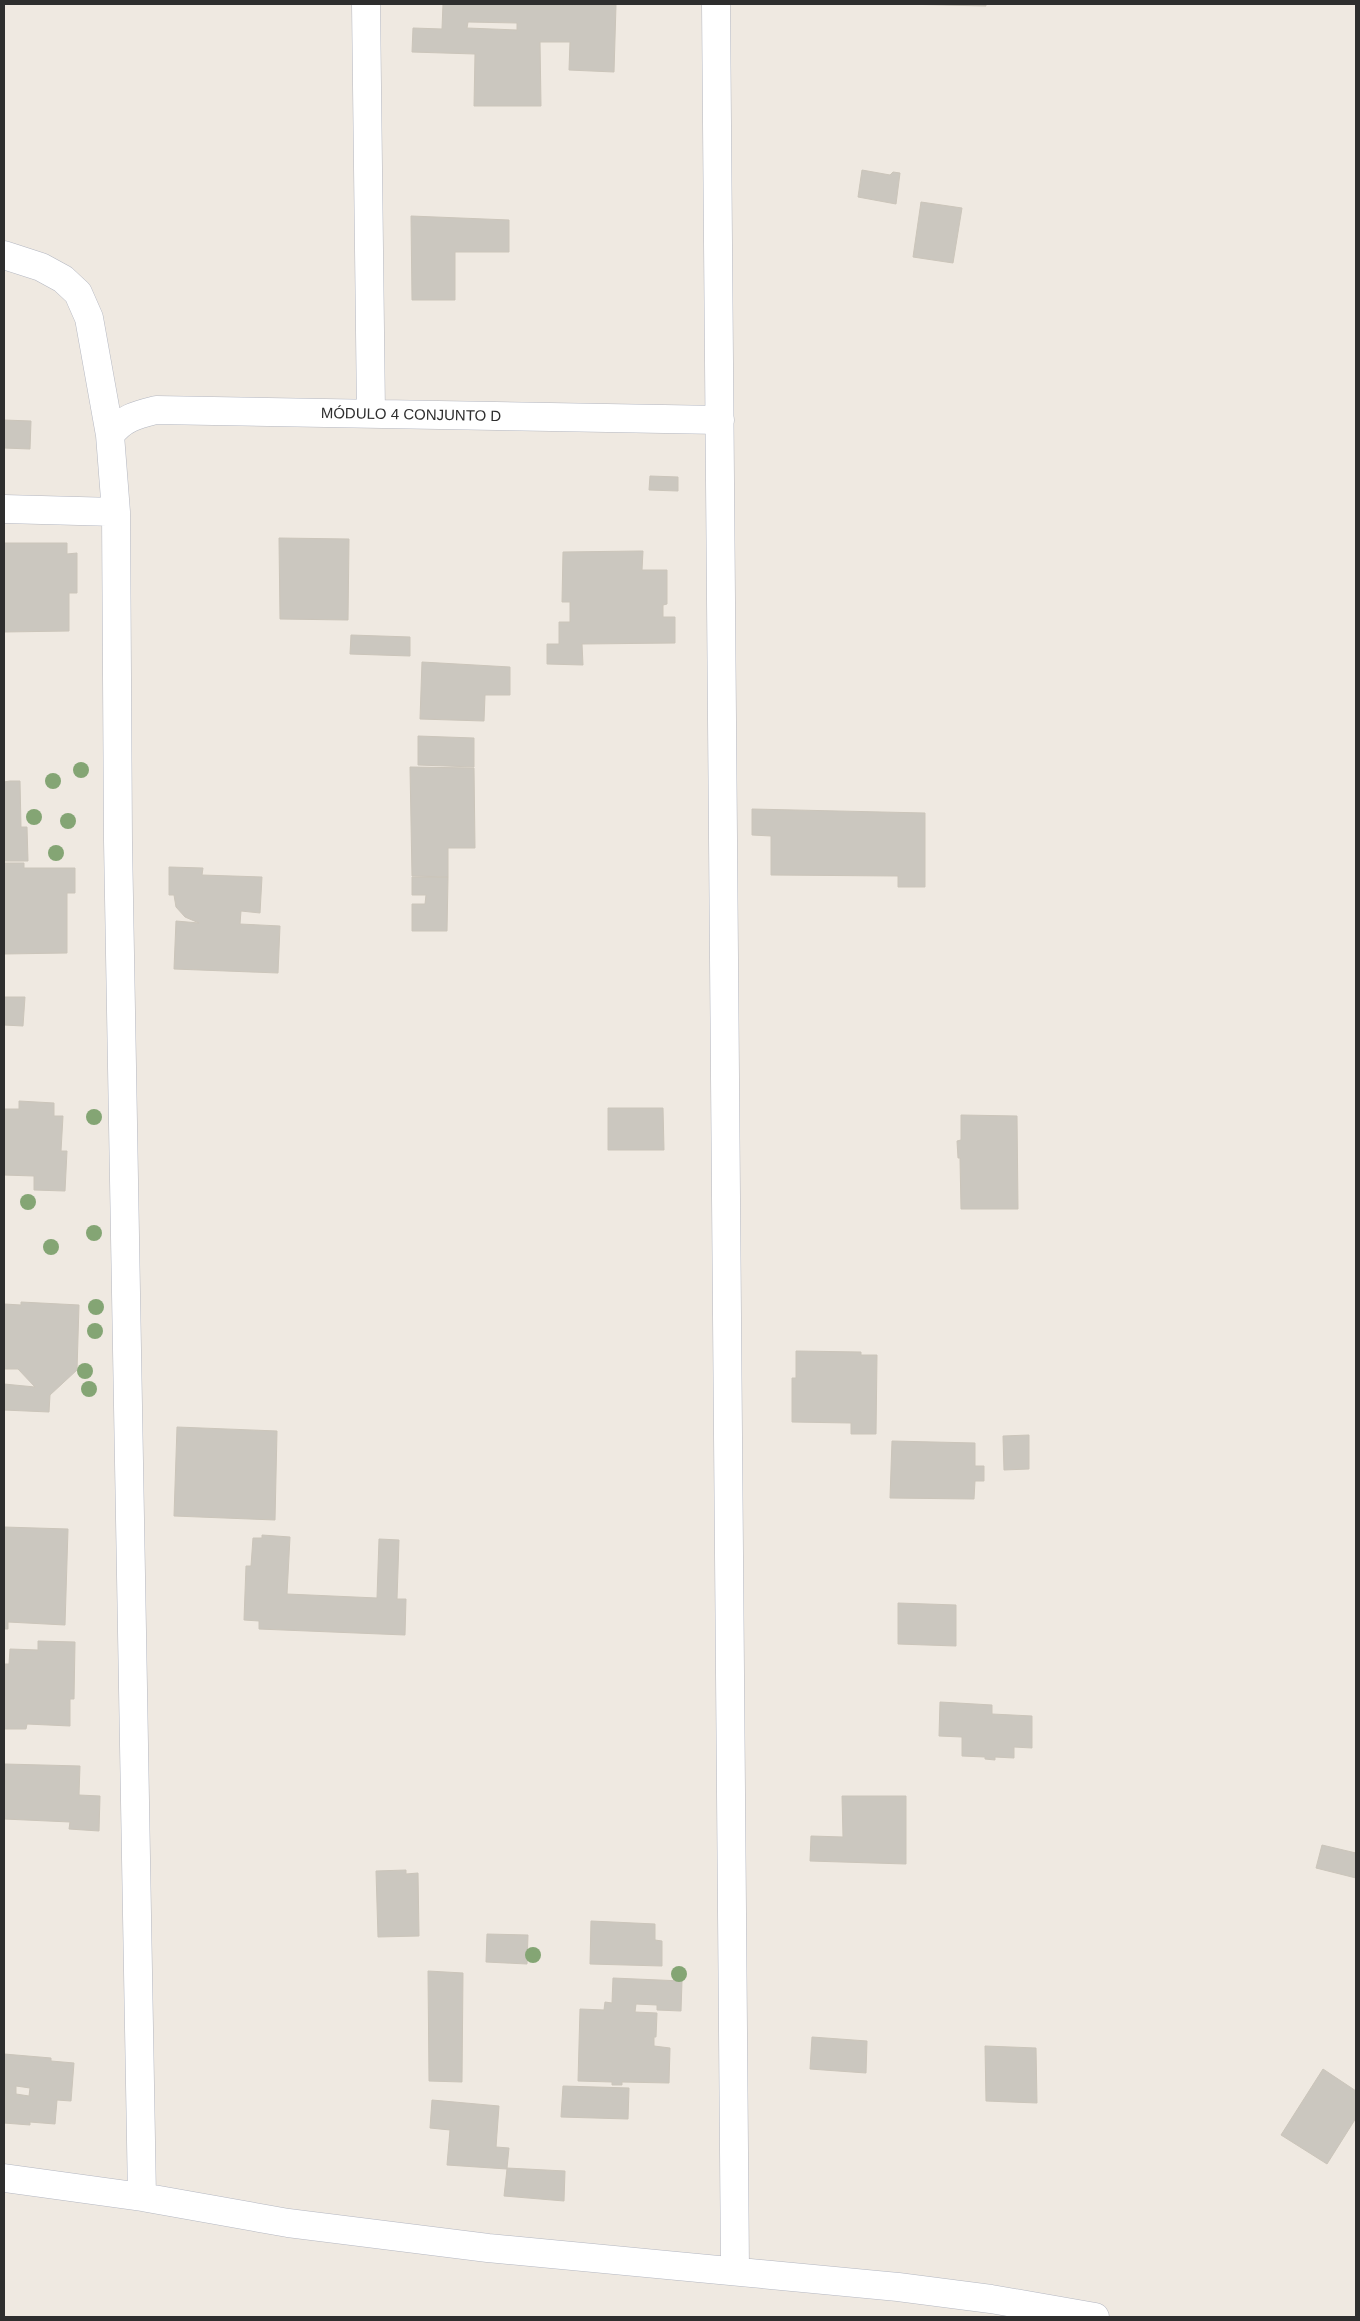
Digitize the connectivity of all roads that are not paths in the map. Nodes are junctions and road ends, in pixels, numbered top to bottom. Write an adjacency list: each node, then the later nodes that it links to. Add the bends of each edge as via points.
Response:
1 (366, 4): 4 (street)
2 (716, 4): 5 (street)
3 (4, 255): 6 (street, via 41,266 78,293 89,318)
4 (371, 413): 5 (street, MÓDULO 4 CONJUNTO D); 6 (street, MÓDULO 4 CONJUNTO D, via 156,410 123,421)
5 (720, 420): 11 (street)
6 (110, 435): 8 (street)
7 (4, 509): 8 (street)
8 (116, 512): 10 (street, via 118,851)
9 (4, 2178): 10 (street)
10 (142, 2197): 11 (street, via 288,2223 478,2247)
11 (735, 2270): 12 (street, via 991,2299)
12 (1095, 2317)

